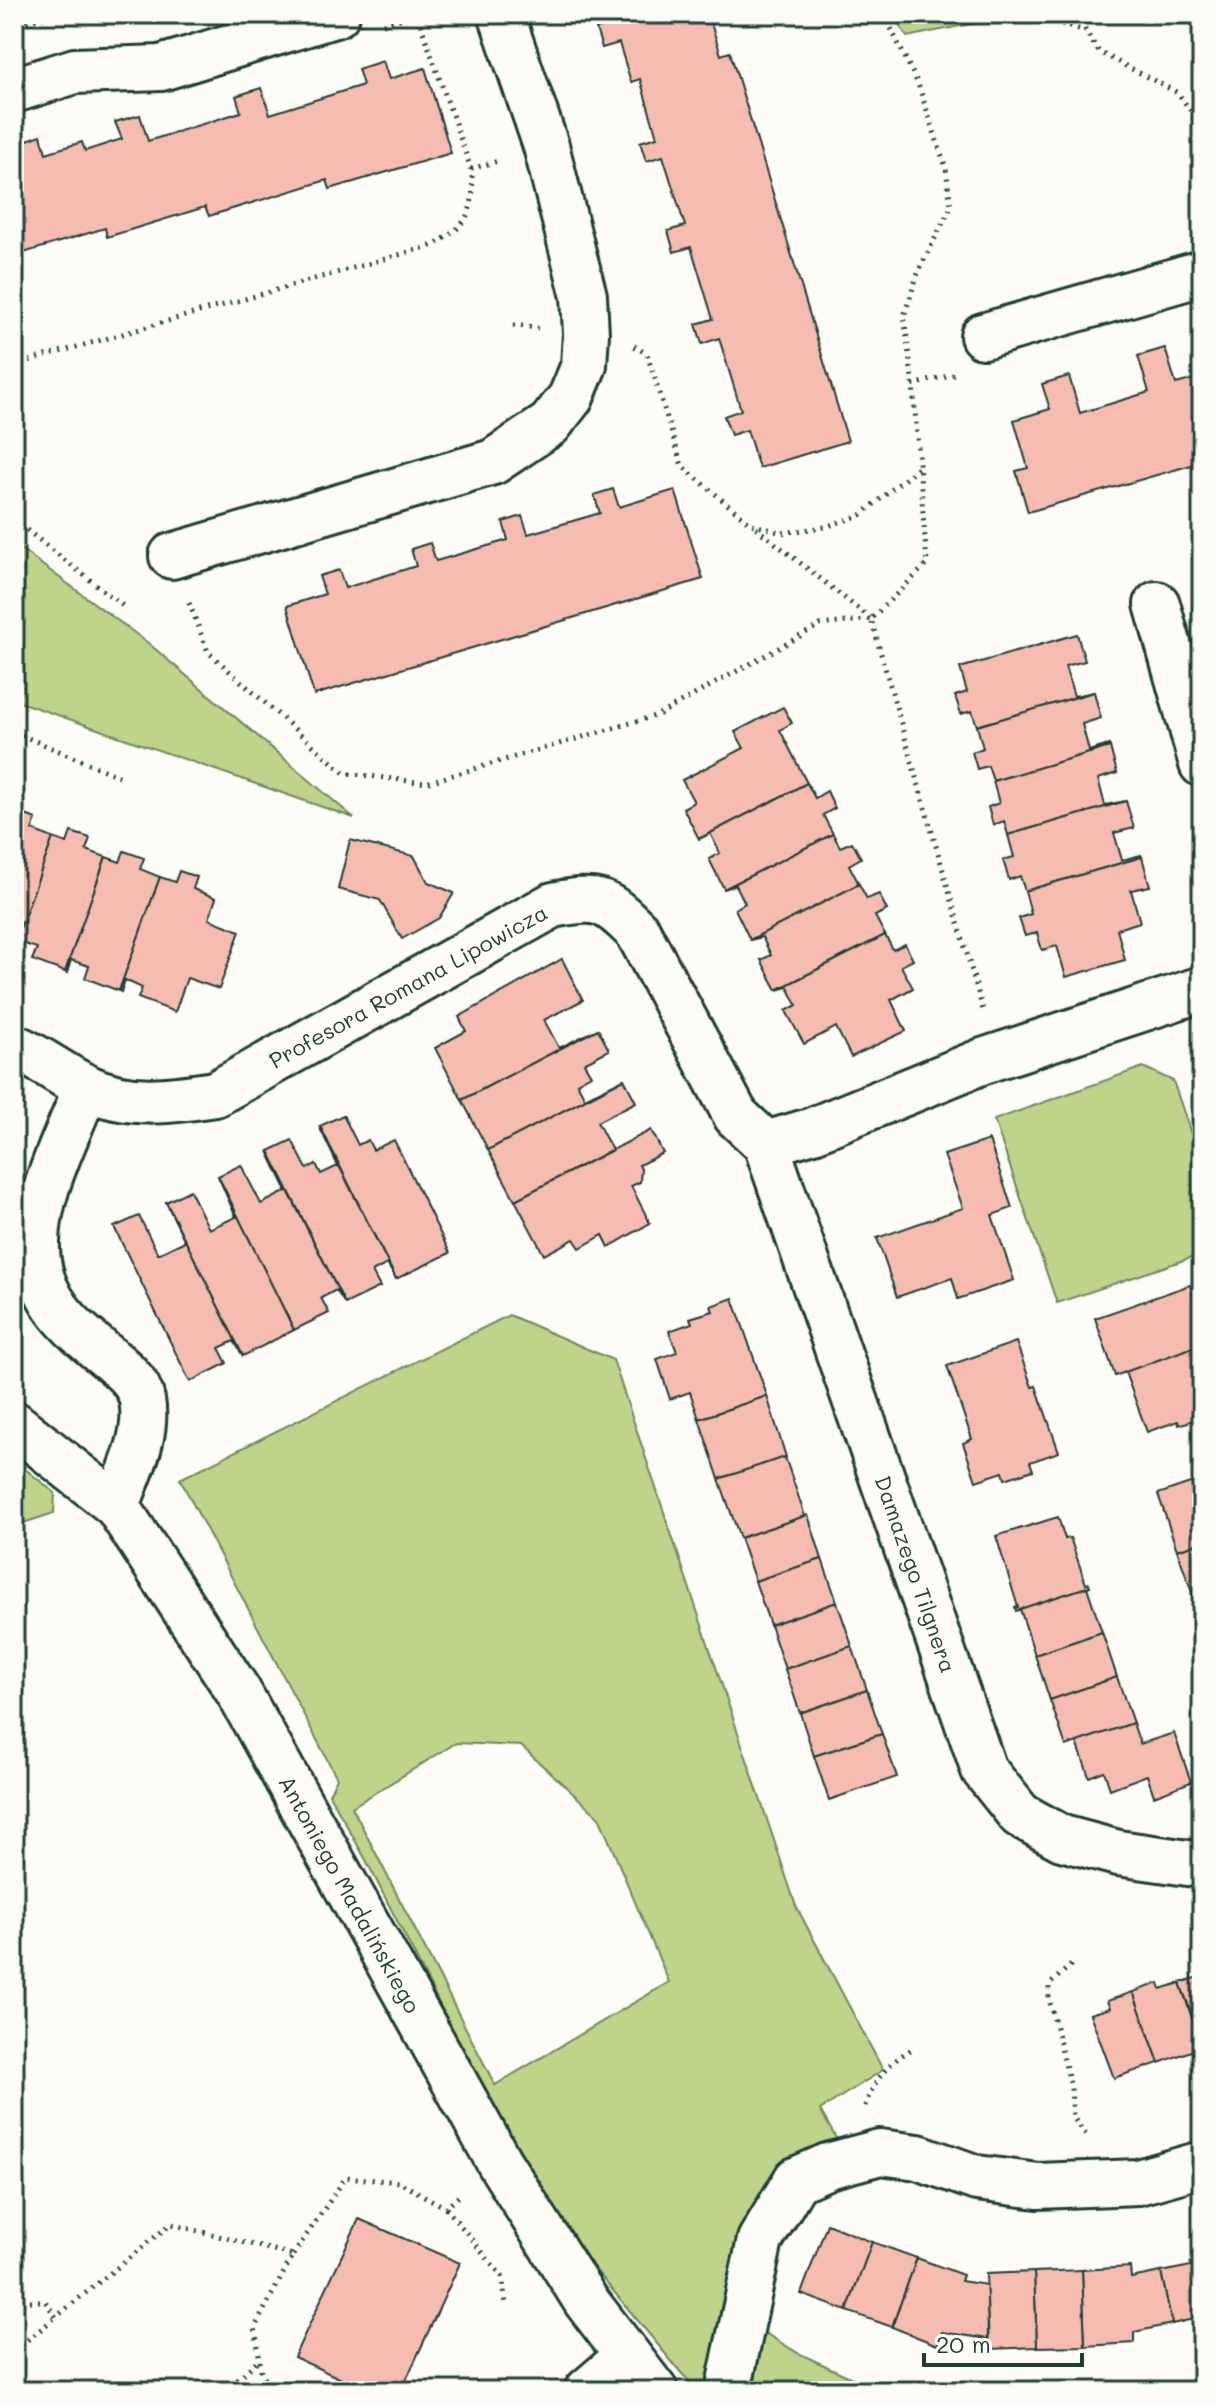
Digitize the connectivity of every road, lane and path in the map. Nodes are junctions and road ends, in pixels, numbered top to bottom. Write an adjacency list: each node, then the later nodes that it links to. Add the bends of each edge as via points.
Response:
1 (14, 14): 8 (path, via 25,23)
2 (337, 14): 10 (street, via 161,68 75,71)
3 (417, 14): 13 (path)
4 (501, 14): 23 (street, via 546,146 584,296 584,365 571,397 550,424 493,462)
5 (884, 14): 19 (path, via 918,84 946,168 951,207 919,270 904,316)
6 (1040, 14): 9 (path)
7 (1079, 14): 9 (path)
8 (45, 17)
9 (1086, 32): 11 (path, via 1099,52 1178,93)
10 (14, 90)
11 (1202, 136)
12 (512, 156): 13 (path)
13 (471, 169): 17 (path, via 475,193 468,216 452,236 430,246)
14 (1202, 273): 15 (street)
15 (983, 336)
16 (647, 354): 22 (path, via 682,466)
17 (14, 365)
18 (922, 384): 19 (path)
19 (913, 385): 20 (path)
20 (918, 467): 22 (path, via 861,515 782,533); 27 (path, via 927,564)
21 (14, 520): 26 (path)
22 (751, 524): 27 (path)
23 (172, 556)
24 (188, 600): 27 (path, via 208,652 344,773 426,783 658,715 820,625)
25 (1157, 604): 29 (street)
26 (123, 606)
27 (871, 619): 32 (path)
28 (14, 732): 30 (path)
29 (1202, 764)
30 (123, 778)
31 (1198, 1003): 35 (street, via 983,1061)
32 (984, 1016)
33 (14, 1047): 34 (street, Profesora Romana Lipowicza)
34 (86, 1087): 35 (street, Profesora Romana Lipowicza, via 131,1102 215,1094 553,905 589,898 614,908 638,932 736,1116); 37 (street, via 39,1212 37,1252 45,1288 58,1313 132,1377 142,1399 141,1439)
35 (766, 1144): 38 (street, Damazego Tilgnera, via 984,1770 1020,1815 1062,1838 1118,1853)
36 (14, 1424): 37 (street, Antoniego Madalińskiego)
37 (117, 1506): 51 (street, Antoniego Madalińskiego, via 238,1691 499,2162 586,2301)
38 (1202, 1865)
39 (1071, 1965): 43 (path, via 1049,1985 1049,1999 1073,2117 1085,2133)
40 (912, 2049): 41 (path, via 894,2060 871,2087)
41 (855, 2158): 43 (street, via 880,2152 918,2157 977,2178 1038,2186); 57 (street, via 796,2180 760,2240)
42 (1202, 2164): 43 (street, via 1138,2182)
43 (1097, 2183)
44 (458, 2197): 45 (path)
45 (446, 2208): 46 (path, via 399,2182 346,2177); 48 (path, via 502,2276)
46 (293, 2255): 49 (path, via 171,2224); 52 (path, via 255,2327)
47 (14, 2301): 49 (path, via 45,2301)
48 (506, 2304)
49 (56, 2317): 50 (path)
50 (21, 2345)
51 (628, 2356): 55 (street); 56 (street, Antoniego Madalińskiego)
52 (259, 2359): 53 (path); 54 (path)
53 (226, 2391)
54 (269, 2391)
55 (587, 2391)
56 (655, 2391)
57 (728, 2391)

